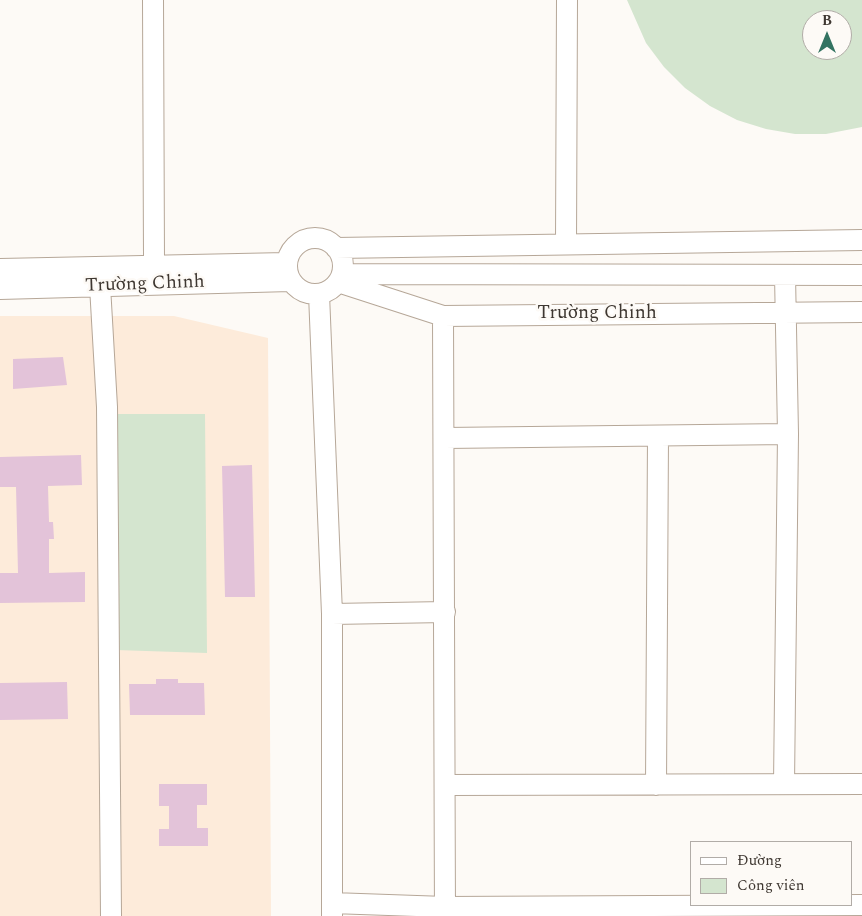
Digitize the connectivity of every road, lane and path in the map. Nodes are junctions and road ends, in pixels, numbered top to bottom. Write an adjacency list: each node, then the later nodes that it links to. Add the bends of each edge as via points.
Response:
1 (153, 0): 6 (street)
2 (567, 0): 4 (street)
3 (862, 240): 4 (street)
4 (566, 243): 5 (street)
5 (336, 248): 8 (street, via 320,238 311,238 294,246); 11 (street, via 343,265)
6 (154, 260)
7 (0, 269): 8 (street, Trường Chinh)
8 (288, 272): 12 (street, Trường Chinh); 14 (street, via 304,293)
9 (862, 274): 10 (street)
10 (785, 275): 11 (street, via 571,273); 16 (street)
11 (340, 278): 14 (street, via 331,289); 17 (street, Trường Chinh)
12 (100, 286): 13 (street, Trường Chinh); 30 (street, via 107,407)
13 (0, 289)
14 (319, 294): 22 (street)
15 (862, 312): 16 (street, Trường Chinh)
16 (787, 313): 17 (street, Trường Chinh); 18 (street)
17 (443, 316): 20 (street)
18 (788, 434): 19 (street); 23 (street)
19 (658, 436): 20 (street); 26 (street)
20 (445, 438): 21 (street)
21 (445, 612): 22 (street); 25 (street)
22 (332, 614): 28 (street)
23 (784, 784): 24 (street); 26 (street)
24 (862, 784)
25 (445, 785): 26 (street); 29 (street)
26 (656, 785)
27 (792, 906): 29 (street)
28 (332, 909): 29 (street)
29 (445, 911)
30 (111, 916)

